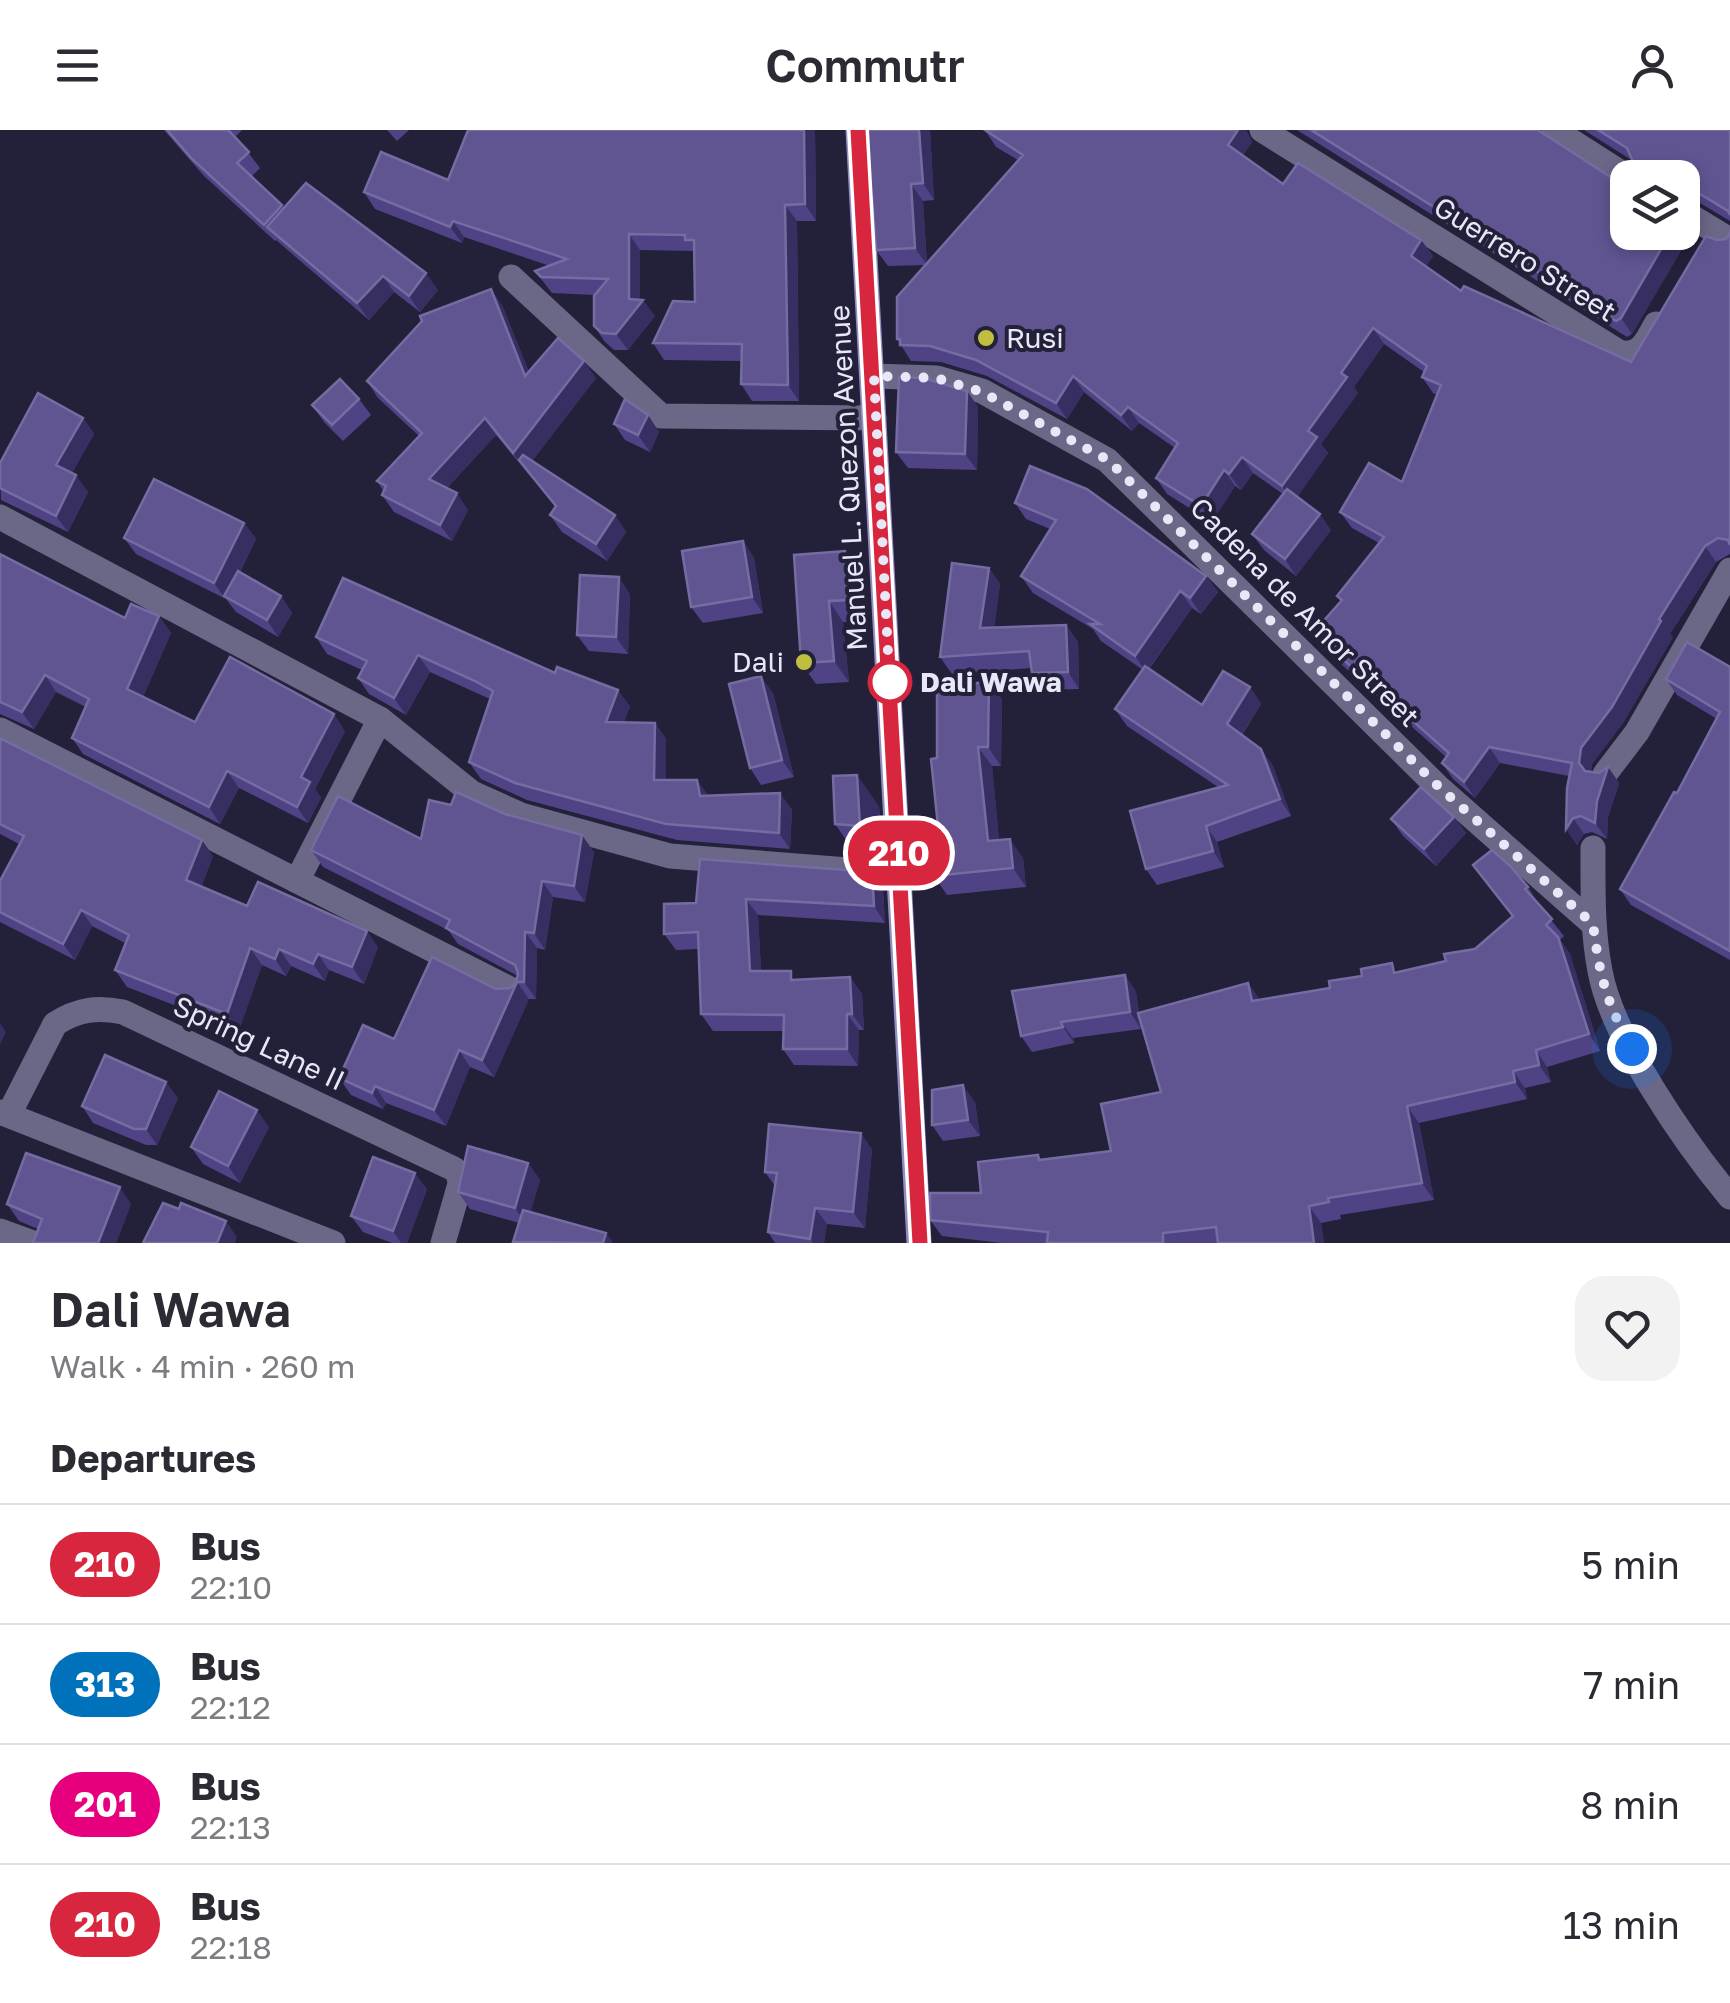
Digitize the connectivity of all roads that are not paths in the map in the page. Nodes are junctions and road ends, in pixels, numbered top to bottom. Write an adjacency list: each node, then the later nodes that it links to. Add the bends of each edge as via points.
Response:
1 (858, 130): 7 (main road, Manuel L. Quezon Avenue)
2 (1262, 130): 6 (street, Guerrero Street, via 1618,352 1629,355 1644,346)
3 (1554, 130): 4 (street)
4 (1610, 166)
5 (511, 277): 8 (street, via 661,416)
6 (1673, 296)
7 (874, 376): 8 (main road, Manuel L. Quezon Avenue); 17 (street, Cadena de Amor Street, via 936,378 982,392 1108,460 1438,786)
8 (874, 418): 15 (main road, Manuel L. Quezon Avenue)
9 (0, 517): 11 (street)
10 (1730, 570): 13 (street)
11 (380, 719): 15 (street, via 472,793 522,815 670,856); 16 (street)
12 (0, 730): 16 (street)
13 (1605, 774)
14 (1593, 848): 17 (street)
15 (900, 874): 25 (main road, Manuel L. Quezon Avenue)
16 (297, 881): 18 (street)
17 (1593, 924): 20 (street, via 1609,1006 1692,1152)
18 (514, 991)
19 (4, 1113): 23 (street, Spring Lane II); 24 (street, Spring Lane II, via 55,1024 91,1009 123,1012 454,1168 460,1184)
20 (1730, 1198)
21 (0, 1231): 22 (street)
22 (33, 1243)
23 (332, 1243)
24 (443, 1243)
25 (920, 1243)

